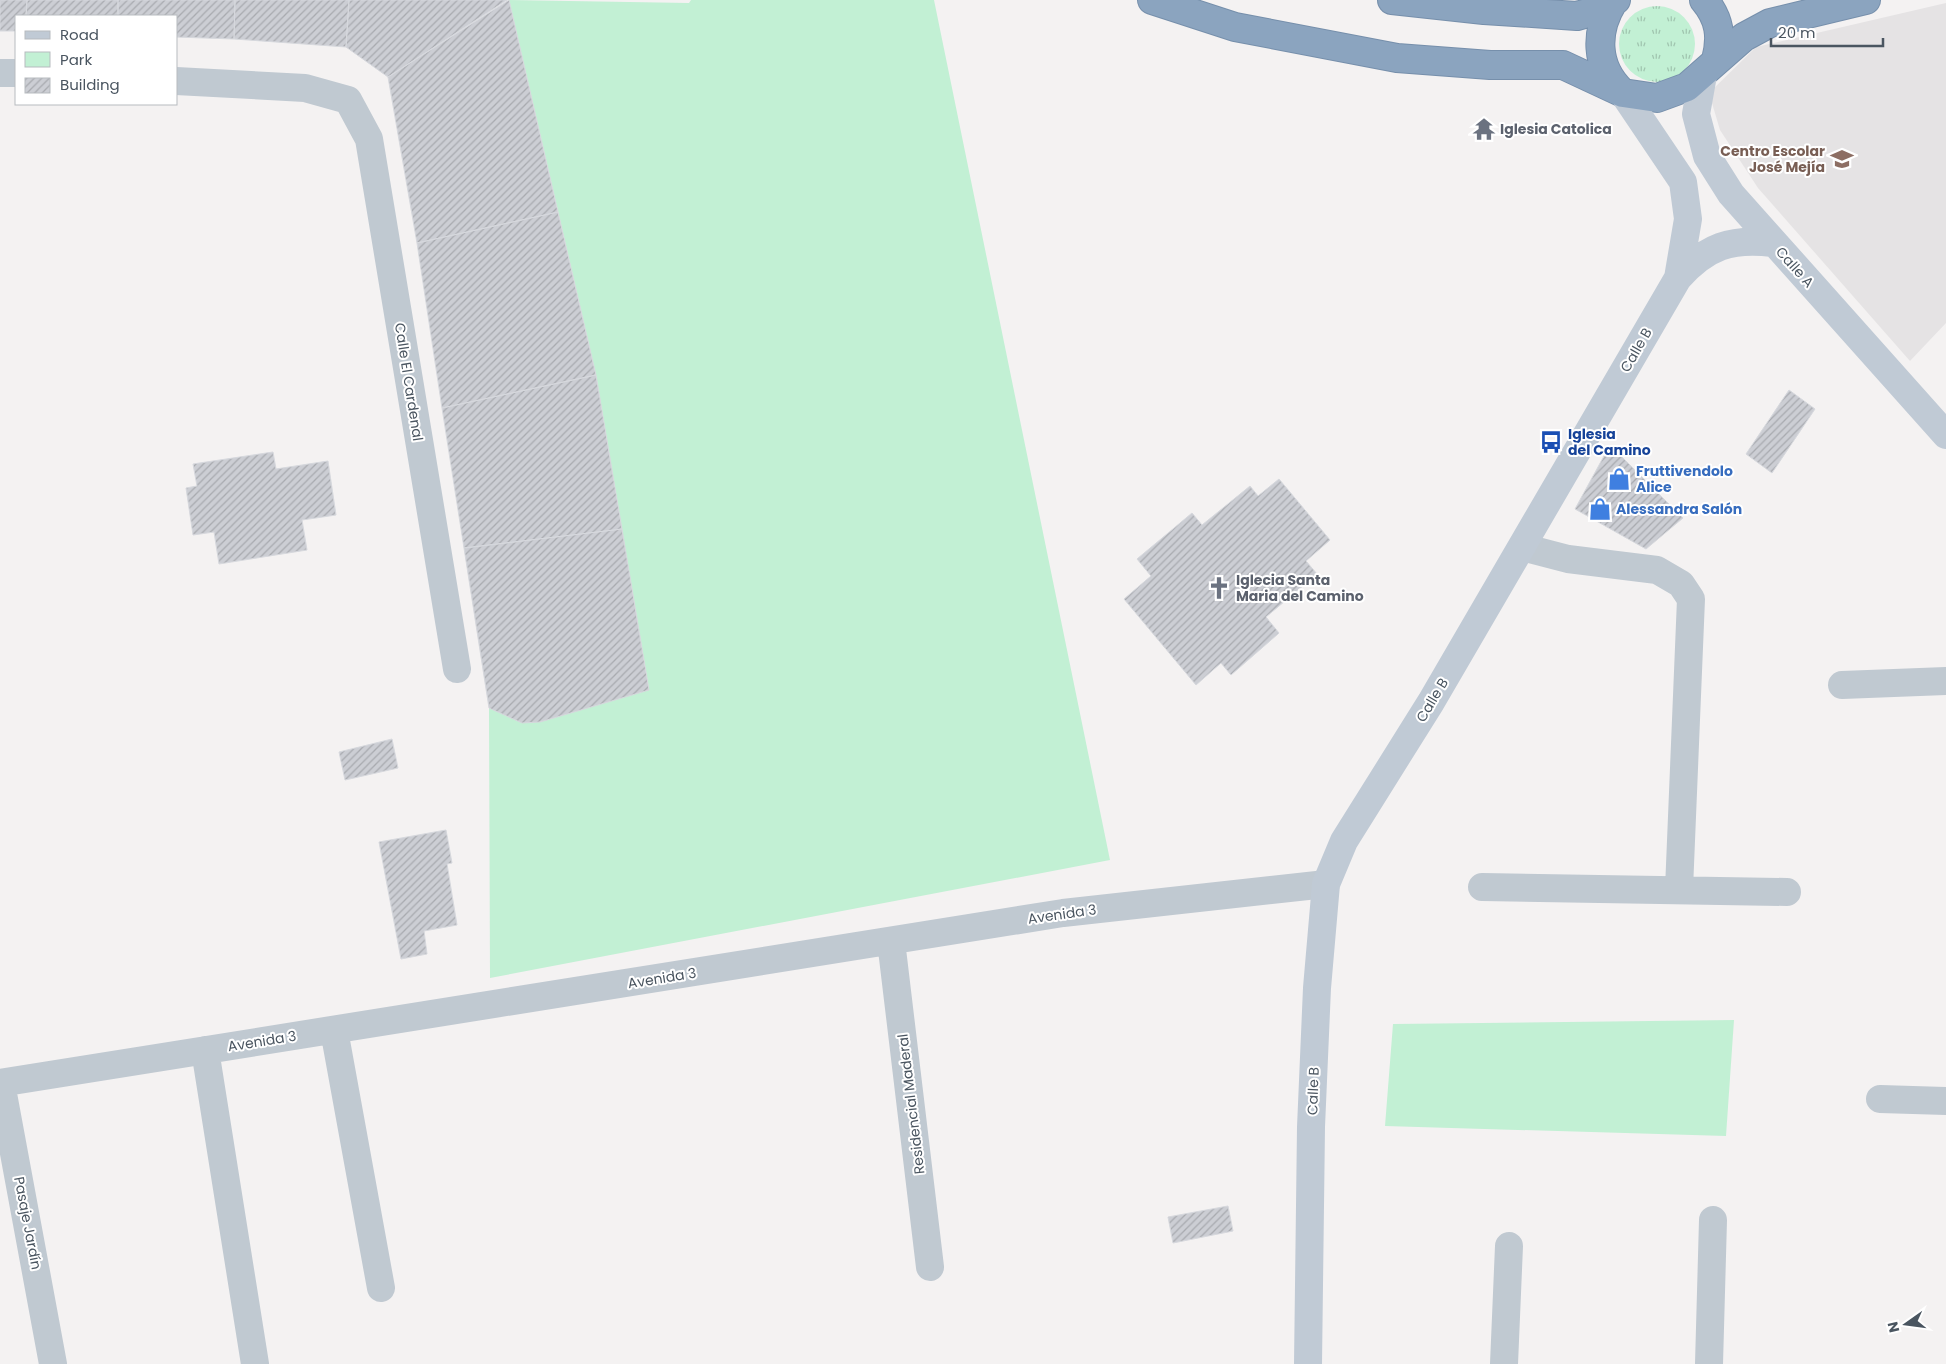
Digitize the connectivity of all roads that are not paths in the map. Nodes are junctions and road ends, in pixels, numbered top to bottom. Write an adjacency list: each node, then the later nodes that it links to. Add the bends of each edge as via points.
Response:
1 (1152, 0): 10 (highway, via 1235,27 1388,57 1490,65 1563,65)
2 (1392, 0): 5 (highway, via 1577,16)
3 (1704, 0): 6 (highway, via 1718,25 1720,42)
4 (1866, 0): 6 (highway, via 1770,23 1744,36)
5 (1614, 1): 10 (highway, via 1602,22 1601,55 1609,76)
6 (1709, 67): 10 (highway, via 1686,87 1657,98); 11 (street, Calle A, via 1696,114 1708,156 1731,194)
7 (0, 73): 8 (street)
8 (15, 73)
9 (178, 82): 15 (street, Calle El Cardenal, via 305,88 348,100 369,139)
10 (1623, 93): 12 (street, Calle B, via 1683,182 1688,219)
11 (1773, 243): 12 (street, via 1731,243 1710,250); 13 (street, Calle A)
12 (1678, 278): 14 (street, Calle B)
13 (1946, 435)
14 (1522, 547): 18 (street, Calle B, via 1344,841); 20 (street, via 1568,559 1657,570 1681,584 1691,599)
15 (457, 669)
16 (1946, 681): 17 (street)
17 (1842, 686)
18 (1326, 884): 22 (street, Avenida 3, via 1063,913); 34 (street, Calle B, via 1317,988 1311,1127)
19 (1482, 887): 20 (street)
20 (1679, 889): 21 (street)
21 (1787, 892)
22 (891, 941): 23 (street, Avenida 3); 30 (street, Residencial Maderal)
23 (334, 1030): 24 (street, Avenida 3); 31 (street)
24 (205, 1050): 25 (street, Avenida 3); 33 (street)
25 (0, 1083): 32 (street, Pasaje Jardín)
26 (1880, 1099): 27 (street)
27 (1946, 1101)
28 (1713, 1220): 36 (street)
29 (1509, 1246): 35 (street)
30 (930, 1267)
31 (382, 1288)
32 (54, 1364)
33 (255, 1364)
34 (1308, 1364)
35 (1504, 1364)
36 (1709, 1364)

